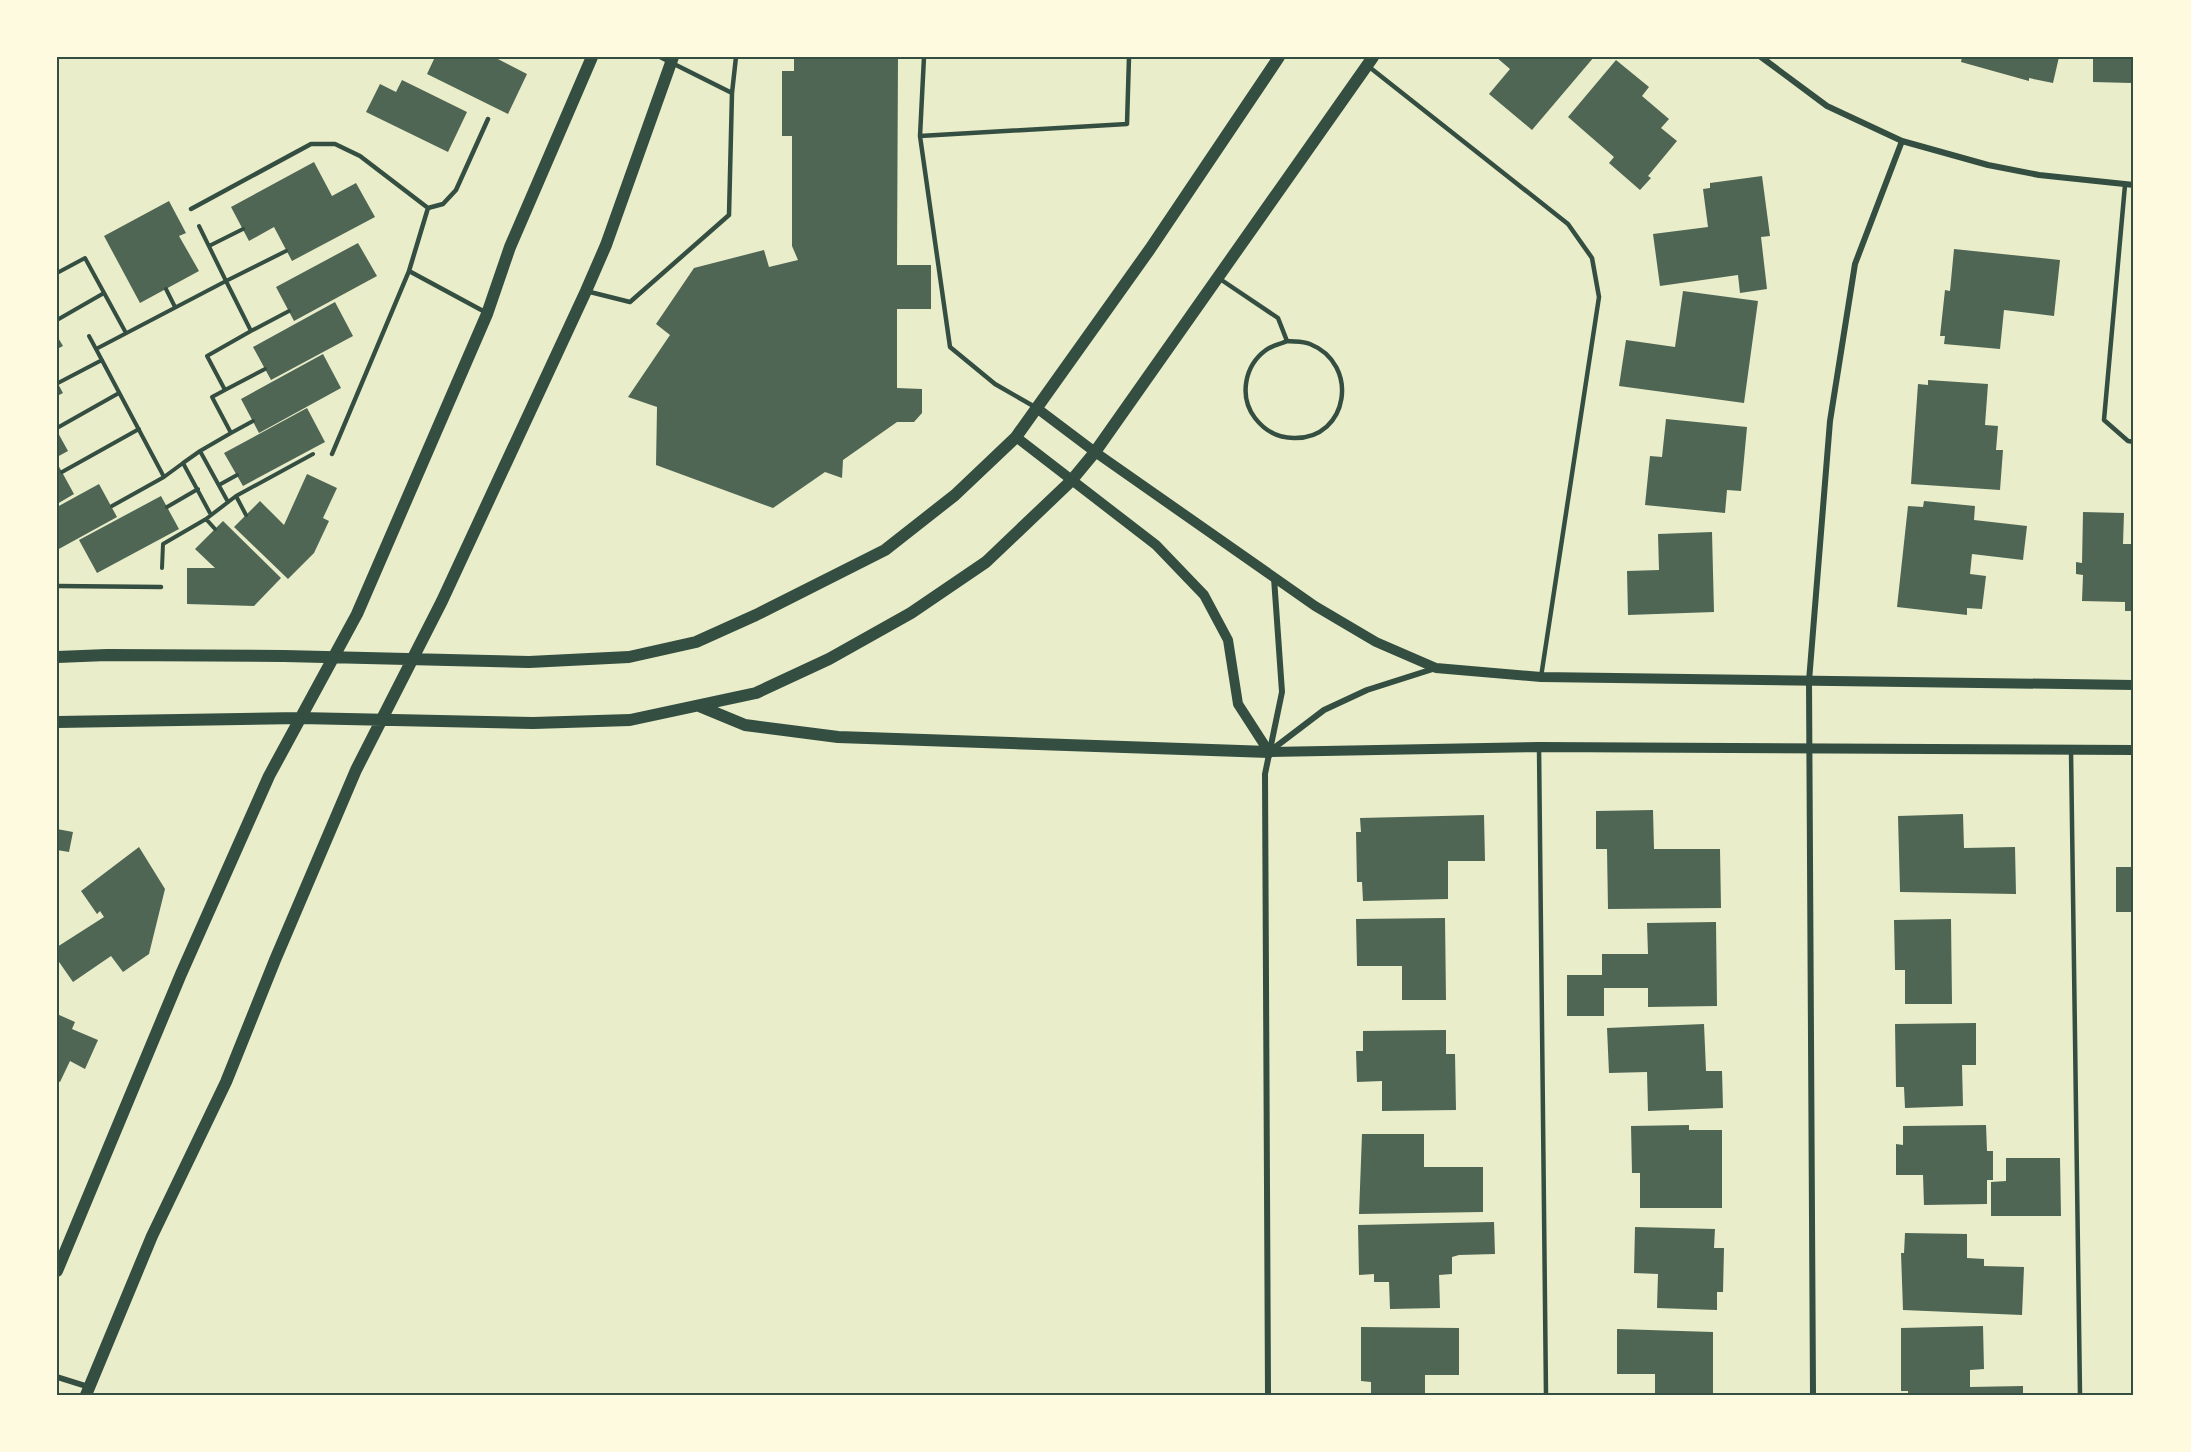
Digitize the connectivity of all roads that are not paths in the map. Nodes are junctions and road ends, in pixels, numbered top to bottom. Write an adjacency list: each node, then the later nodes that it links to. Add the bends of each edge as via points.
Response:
1 (592, 57): 20 (main road, via 510,247)
2 (736, 57): 9 (lane)
3 (924, 57): 11 (lane)
4 (1129, 57): 11 (lane, via 1127,124)
5 (1279, 57): 22 (main road)
6 (1761, 57): 12 (street, via 1827,106)
7 (668, 59): 9 (lane); 19 (main road, via 606,245)
8 (1370, 61): 18 (main road); 35 (lane, via 1568,224 1592,258 1599,297)
9 (732, 93): 19 (lane, via 729,215 630,302)
10 (488, 119): 15 (lane, via 456,190 443,204)
11 (920, 136): 22 (lane, via 950,347 995,384)
12 (1902, 141): 13 (street, via 2039,176); 36 (street, via 1856,264 1830,421)
13 (2125, 185): 14 (street); 24 (lane, via 2104,420 2128,441)
14 (2134, 185)
15 (428, 208): 16 (lane, via 360,156 335,144 311,144); 17 (lane)
16 (191, 209)
17 (409, 271): 20 (lane); 26 (lane)
18 (1218, 277): 21 (lane, via 1278,318); 25 (main road)
19 (586, 291): 33 (main road)
20 (487, 314): 32 (main road, via 357,614)
21 (1287, 341): 21 (lane, via 1308,343 1326,354 1339,371 1343,392 1338,412 1325,429 1305,439 1282,438 1262,428 1248,410 1244,388 1251,366 1266,349)
22 (1038, 409): 23 (main road); 25 (street)
23 (1016, 437): 27 (street); 33 (main road, via 955,495 885,550 696,642 629,657 529,663)
24 (2134, 441)
25 (1095, 452): 27 (main road); 28 (street)
26 (332, 454)
27 (1071, 481): 38 (main road, via 986,562 911,613 829,659 756,693); 46 (street, via 1156,545 1204,595 1228,640 1238,704)
28 (1274, 578): 34 (street, via 1376,642); 46 (street, via 1282,692)
29 (57, 586): 30 (lane)
30 (161, 587)
31 (57, 657): 32 (main road)
32 (332, 658): 33 (main road); 39 (main road)
33 (413, 659): 40 (main road)
34 (1436, 668): 35 (street); 46 (street, via 1367,690 1324,710)
35 (1541, 677): 36 (street)
36 (1809, 681): 37 (street); 44 (street)
37 (2134, 685)
38 (699, 706): 40 (main road, via 619,720 533,723); 46 (main road, via 745,725 838,737)
39 (300, 718): 40 (main road); 41 (main road); 47 (main road, via 269,776 181,974)
40 (381, 718): 49 (main road, via 226,1082 152,1236)
41 (57, 722)
42 (1539, 747): 44 (street); 46 (street); 51 (lane)
43 (2072, 748): 44 (street); 45 (street); 53 (lane)
44 (1809, 749): 52 (street)
45 (2134, 750)
46 (1269, 752): 50 (street, via 1265,774)
47 (57, 1271)
48 (57, 1377): 49 (street)
49 (87, 1391)
50 (1268, 1395)
51 (1546, 1395)
52 (1813, 1395)
53 (2080, 1395)

